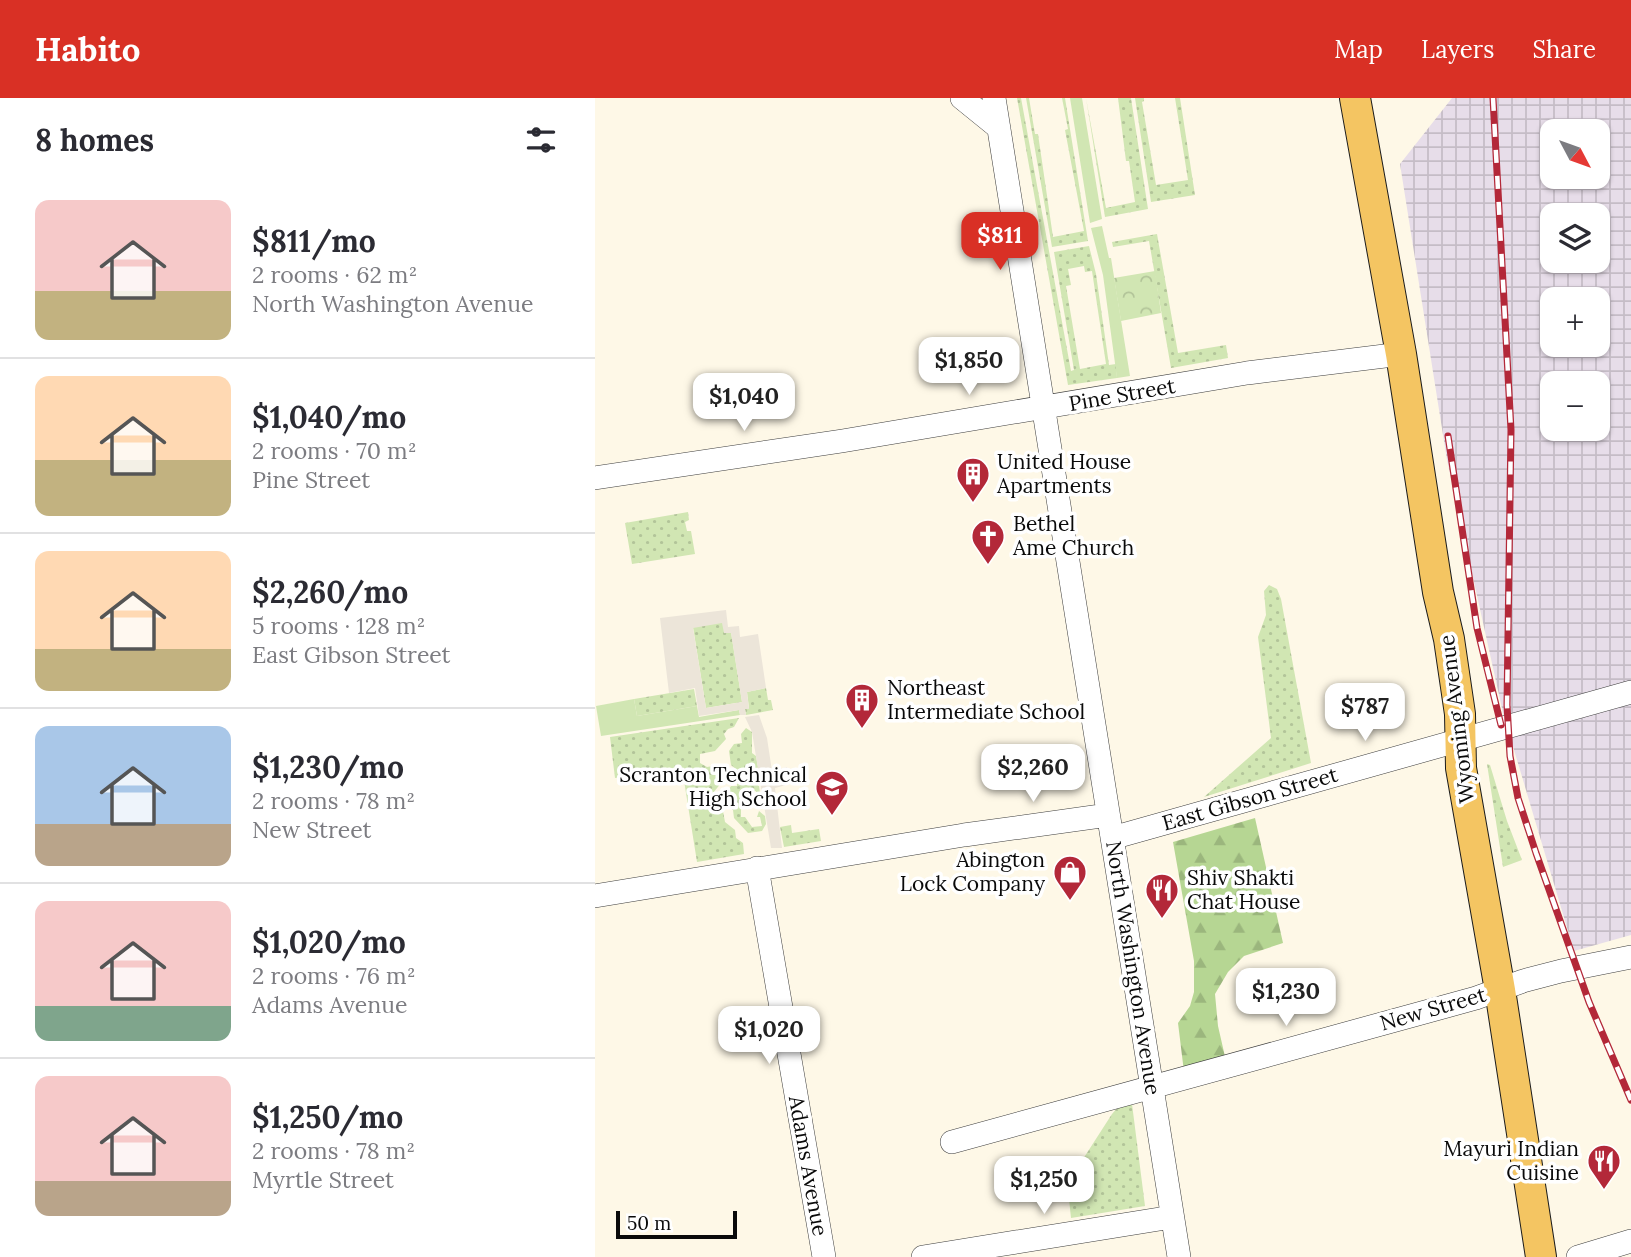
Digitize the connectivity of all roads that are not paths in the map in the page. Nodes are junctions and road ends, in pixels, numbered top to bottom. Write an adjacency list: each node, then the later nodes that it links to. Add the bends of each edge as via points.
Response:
1 (962, 98): 4 (street)
2 (994, 98): 4 (street, North Washington Avenue)
3 (1355, 98): 5 (main road, Wyoming Avenue)
4 (999, 128): 6 (street, North Washington Avenue)
5 (1401, 354): 6 (street, Pine Street, via 1247,373); 9 (main road, Wyoming Avenue, via 1449,639)
6 (1044, 408): 7 (street, Pine Street); 10 (street, North Washington Avenue)
7 (595, 478)
8 (1631, 692): 9 (street, East Gibson Street)
9 (1460, 740): 10 (street, East Gibson Street); 14 (main road, Wyoming Avenue)
10 (1110, 826): 11 (street, East Gibson Street); 15 (street, North Washington Avenue)
11 (757, 868): 12 (street, East Gibson Street); 19 (street, Adams Avenue)
12 (606, 894)
13 (1631, 957): 14 (street, New Street, via 1561,971)
14 (1500, 990): 15 (street, New Street); 22 (main road, Wyoming Avenue)
15 (1152, 1087): 16 (street, New Street); 17 (street, North Washington Avenue)
16 (952, 1142)
17 (1173, 1217): 20 (street); 21 (street, North Washington Avenue)
18 (1631, 1241): 23 (street)
19 (824, 1257)
20 (923, 1257)
21 (1179, 1257)
22 (1541, 1257)
23 (1577, 1257)

